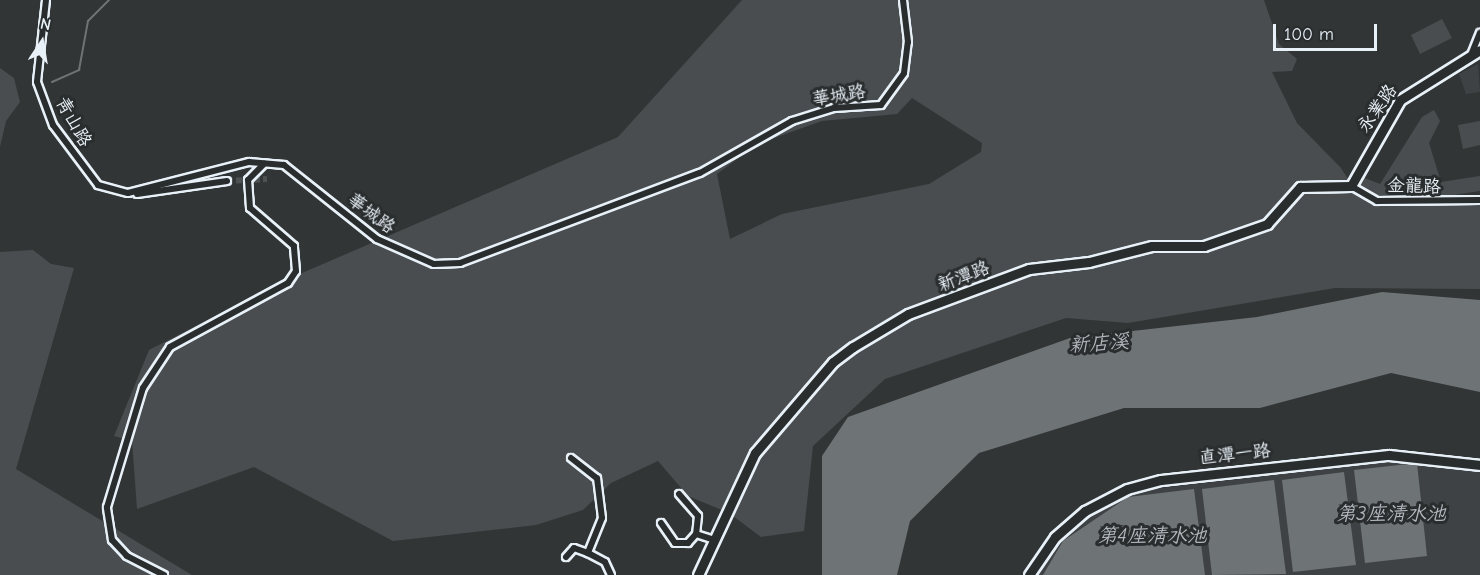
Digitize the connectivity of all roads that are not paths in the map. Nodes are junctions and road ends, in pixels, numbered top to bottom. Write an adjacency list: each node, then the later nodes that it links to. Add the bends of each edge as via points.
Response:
1 (46, 0): 6 (street, 青山路, via 37,82 53,125 98,185 128,193 249,162)
2 (903, 0): 6 (street, 華城路, via 908,42 904,73 881,105 834,108 792,121 700,173 460,263 434,264 404,255 292,170)
3 (1480, 33): 5 (street)
4 (1480, 50): 5 (street, 永業路)
5 (1469, 58): 8 (street, 永業路, via 1400,100)
6 (264, 163): 19 (street, via 248,180 250,208 294,246 296,272 280,288 170,347 143,388 107,507 112,540 127,556)
7 (227, 181): 9 (street)
8 (1351, 186): 10 (street, 金龍路, via 1377,201 1427,205); 16 (street, 新潭路, via 1300,187 1267,224 1204,246 1152,246 1089,262 1029,269 908,314 833,362 780,421 755,453)
9 (137, 194)
10 (1480, 200)
11 (571, 458): 17 (street, via 597,478 602,518)
12 (1480, 465): 22 (street, 直潭一路, via 1389,455 1161,480 1127,489 1085,511 1055,537)
13 (679, 494): 15 (street, via 698,516)
14 (661, 523): 15 (street, via 675,543 688,543)
15 (696, 534): 16 (street)
16 (715, 540): 21 (street, 新潭路)
17 (588, 553): 18 (street, via 574,548); 20 (street, via 604,562)
18 (566, 557)
19 (164, 575)
20 (611, 575)
21 (698, 575)
22 (1029, 575)

